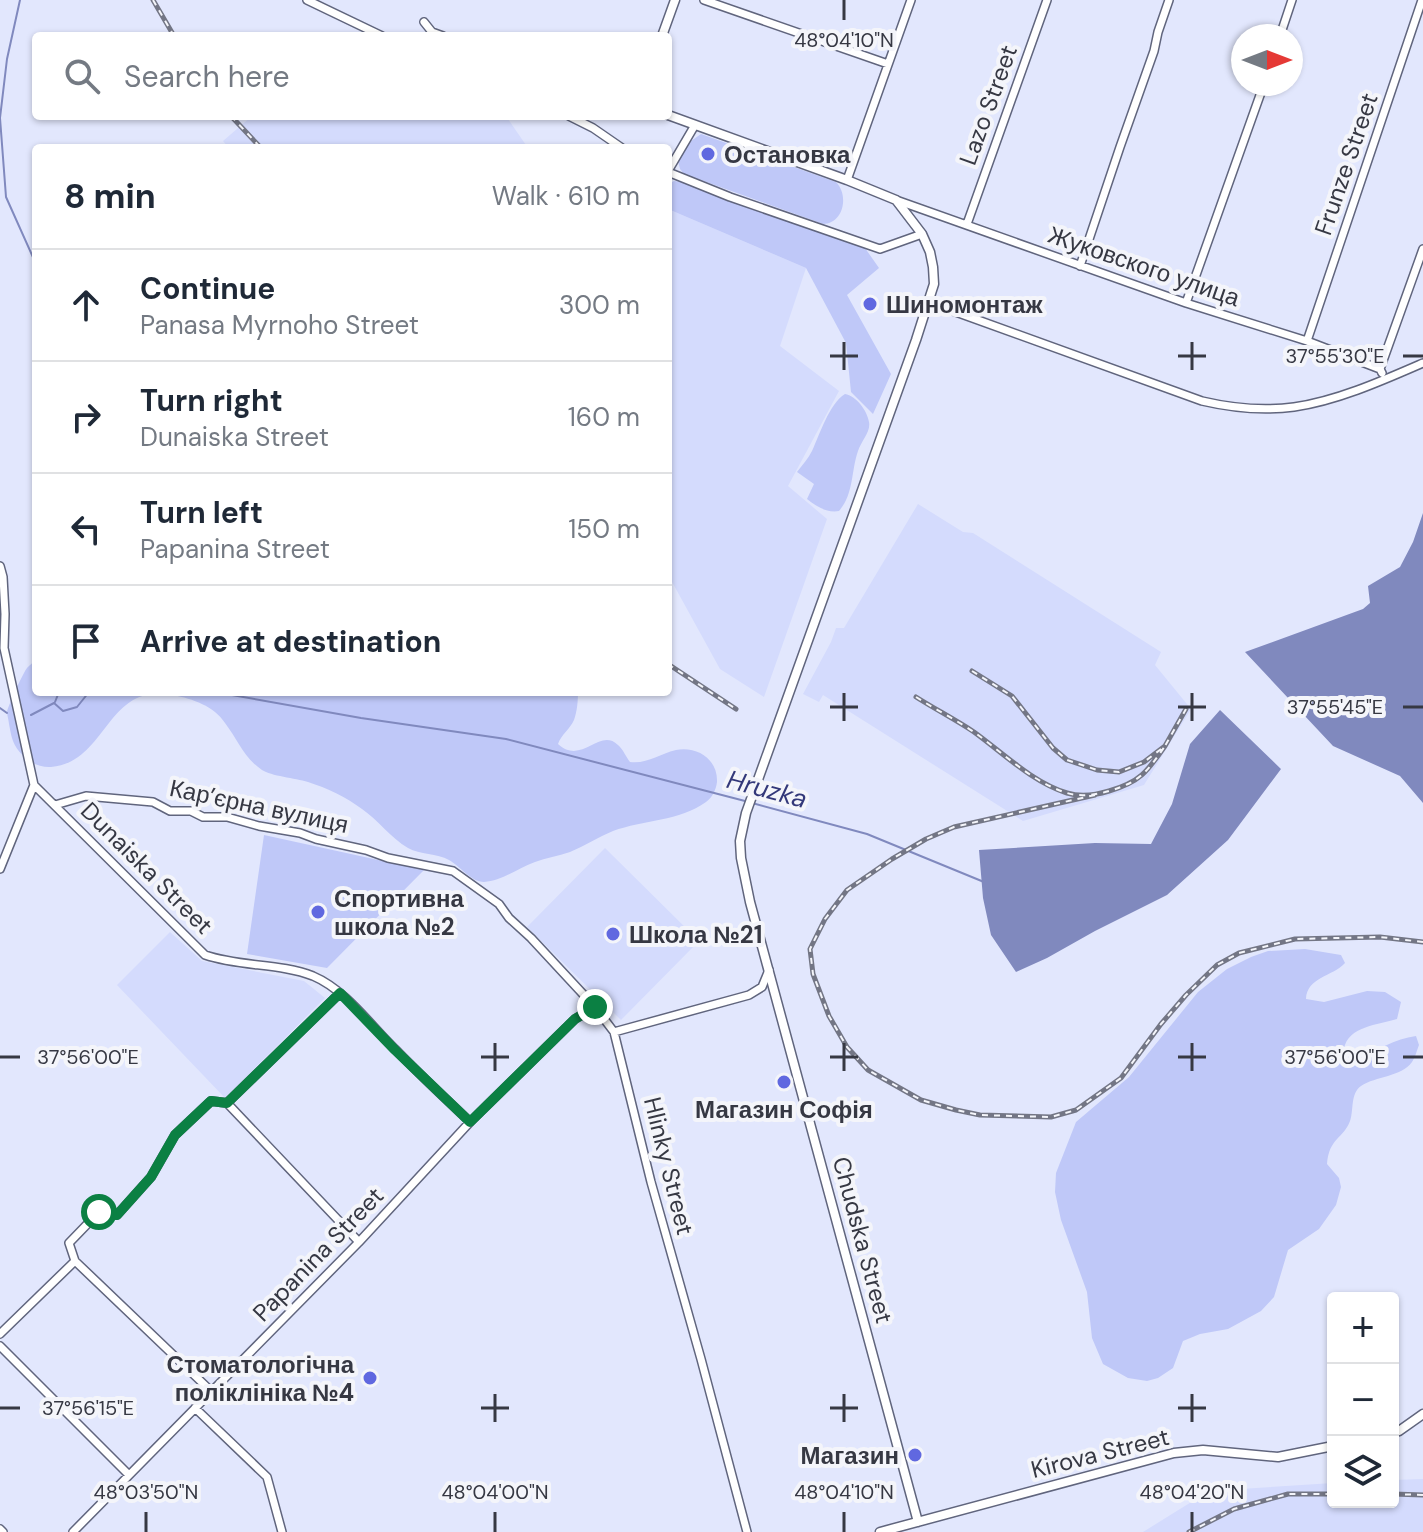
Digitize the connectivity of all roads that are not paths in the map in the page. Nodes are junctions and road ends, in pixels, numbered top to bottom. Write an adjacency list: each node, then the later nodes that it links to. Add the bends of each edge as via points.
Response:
1 (307, 0): 11 (street)
2 (675, 0): 13 (street)
3 (704, 0): 14 (street)
4 (911, 0): 14 (street)
5 (1047, 0): 24 (street, Lazo Street)
6 (1169, 0): 27 (street)
7 (1292, 0): 10 (street)
8 (1420, 2): 30 (street, Frunze Street)
9 (424, 22): 12 (street)
10 (1284, 24)
11 (374, 32)
12 (432, 32)
13 (663, 32)
14 (888, 64): 22 (street)
15 (1260, 96): 29 (street)
16 (672, 116): 18 (street)
17 (577, 120): 19 (street)
18 (695, 125): 20 (street); 22 (street)
19 (616, 144)
20 (672, 164)
21 (672, 173): 25 (street, via 880,249)
22 (847, 180): 23 (street)
23 (896, 200): 24 (street, Жуковского улица); 25 (street)
24 (967, 224): 27 (street, Жуковского улица)
25 (922, 234): 28 (street, Chudska Street, via 933,267)
26 (1423, 249): 32 (street)
27 (1080, 266): 29 (street, Жуковского улица)
28 (928, 302): 33 (street, via 1187,396 1241,409 1292,407); 40 (street, Chudska Street, via 746,813 741,858)
29 (1186, 303): 30 (street, Жуковского улица)
30 (1307, 341): 32 (street, Жуковского улица)
31 (1423, 363): 33 (street)
32 (1380, 369): 33 (street)
33 (1385, 378)
34 (0, 566): 35 (street)
35 (2, 649): 36 (street)
36 (34, 785): 37 (street, Dunaiska Street); 38 (street)
37 (55, 805): 39 (street, Кар’єрна вулиця, via 86,796 153,802 170,811 227,817); 41 (street, Dunaiska Street, via 205,955 304,973)
38 (0, 869)
39 (453, 871): 42 (street, Hlinky Street, via 499,904)
40 (769, 969): 43 (street, via 762,987 749,995); 56 (street, Chudska Street)
41 (340, 993): 44 (street); 45 (street, Dunaiska Street)
42 (595, 1007): 43 (street, Hlinky Street); 45 (street, Papanina Street, via 575,1019)
43 (614, 1032): 59 (street, Hlinky Street)
44 (227, 1103): 46 (street); 47 (street, via 211,1101 175,1135 151,1177 117,1215 99,1212 69,1243)
45 (470, 1122): 46 (street, Papanina Street)
46 (359, 1242): 50 (street, Papanina Street)
47 (75, 1261): 48 (street); 50 (street)
48 (0, 1334)
49 (0, 1346): 55 (street)
50 (212, 1392): 51 (street, Papanina Street)
51 (195, 1408): 55 (street, Papanina Street); 58 (street, via 267,1477)
52 (1423, 1414): 53 (street)
53 (1399, 1431)
54 (1327, 1447): 56 (street, Kirova Street, via 1278,1457 1203,1450 1174,1453)
55 (129, 1475): 57 (street, Papanina Street)
56 (918, 1522): 60 (street, Kirova Street)
57 (73, 1532)
58 (282, 1532)
59 (747, 1532)
60 (880, 1532)

